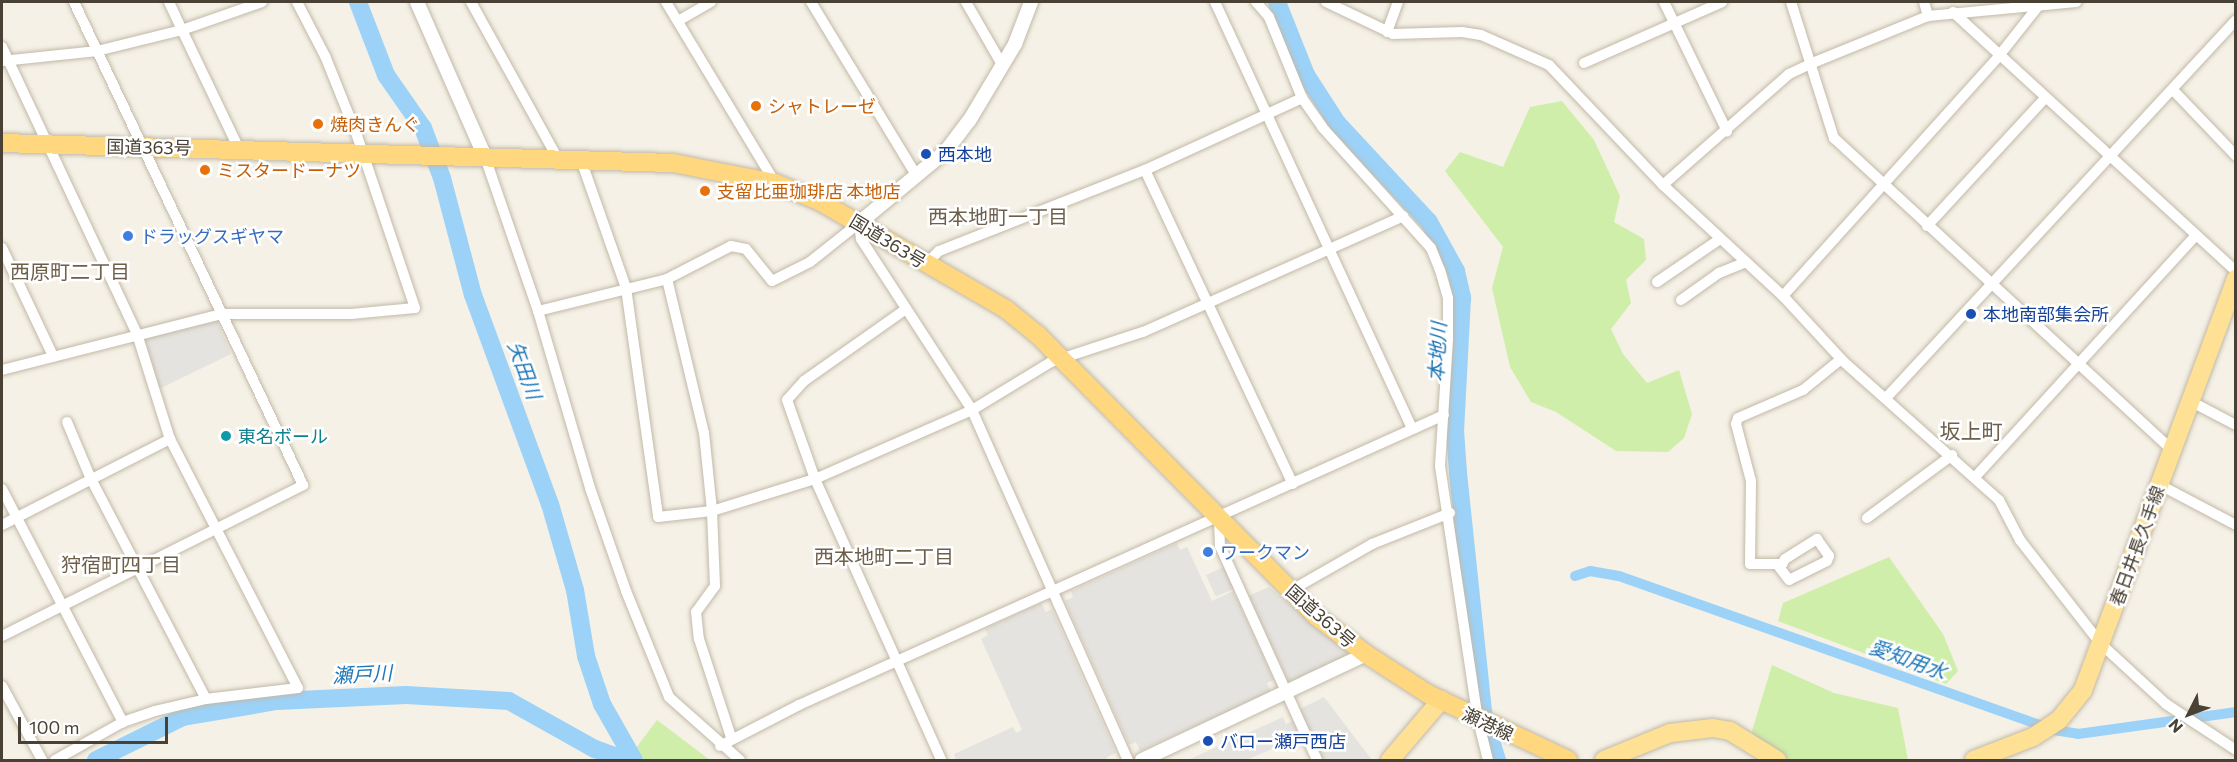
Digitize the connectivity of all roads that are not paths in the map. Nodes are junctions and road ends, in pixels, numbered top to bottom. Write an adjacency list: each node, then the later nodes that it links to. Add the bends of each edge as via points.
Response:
1 (74, 2): 30 (street)
2 (169, 2): 27 (street)
3 (262, 2): 27 (street)
4 (297, 2): 45 (street, via 325,56)
5 (417, 2): 47 (street)
6 (471, 2): 49 (street)
7 (666, 2): 25 (street)
8 (711, 2): 25 (street)
9 (811, 2): 52 (street)
10 (966, 2): 35 (street)
11 (1031, 2): 35 (street)
12 (1215, 2): 39 (street)
13 (1256, 2): 37 (street, via 1269,17)
14 (1326, 2): 28 (street)
15 (1398, 2): 28 (street)
16 (1664, 2): 26 (street)
17 (1722, 2): 26 (street)
18 (1791, 2): 34 (street)
19 (1924, 2): 23 (street)
20 (2076, 2): 21 (street)
21 (2040, 3): 22 (street); 31 (street)
22 (1953, 12): 23 (street); 31 (street)
23 (1928, 16): 34 (street)
24 (2235, 20): 36 (street)
25 (678, 21): 53 (street)
26 (1674, 22): 33 (street); 40 (street)
27 (182, 30): 30 (street); 44 (street)
28 (1387, 32): 54 (street, via 1462,32 1532,55 1549,65)
29 (2, 47): 32 (street)
30 (97, 51): 32 (street); 43 (street)
31 (1998, 57): 38 (street); 55 (street)
32 (5, 61): 42 (street)
33 (1584, 63)
34 (1810, 64): 40 (street, via 1789,74); 55 (street, via 1834,138)
35 (1003, 66): 52 (street, via 969,121 946,150)
36 (2173, 90): 46 (street); 48 (street)
37 (1302, 98): 39 (street); 56 (street, via 1322,127)
38 (2045, 98): 48 (street); 58 (street)
39 (1267, 112): 51 (street); 62 (street)
40 (1727, 131): 54 (street)
41 (2, 143): 42 (highway, 国道363号)
42 (48, 144): 43 (highway, 国道363号); 77 (street)
43 (144, 147): 44 (highway, 国道363号); 76 (street)
44 (239, 149): 45 (highway, 国道363号)
45 (364, 154): 47 (highway, 国道363号); 76 (street, via 415,308 351,314)
46 (2235, 156)
47 (482, 157): 49 (highway, 国道363号); 75 (street)
48 (2110, 157): 59 (street); 69 (street)
49 (558, 159): 50 (highway, 国道363号)
50 (581, 160): 53 (highway, 国道363号, via 673,164); 70 (street)
51 (1146, 170): 64 (street, via 939,251); 73 (street)
52 (916, 177): 57 (street)
53 (775, 183): 57 (highway, 国道363号)
54 (1663, 185): 60 (street)
55 (1883, 186): 58 (street); 71 (street)
56 (1403, 216): 62 (street); 86 (street, via 1431,248 1448,298)
57 (859, 223): 64 (highway, 国道363号); 67 (street, via 810,262 772,280 746,249 731,246); 74 (street, via 861,239)
58 (1928, 226): 69 (street)
59 (2196, 235): 65 (street); 81 (street)
60 (1720, 239): 63 (street); 68 (street)
61 (2, 248): 78 (street)
62 (1331, 249): 73 (street); 89 (street)
63 (1746, 262): 71 (street); 72 (street, via 1719,273)
64 (926, 264): 79 (highway, 国道363号, via 1007,310)
65 (2235, 271)
66 (2235, 278): 84 (main road, 春日井長久手線)
67 (667, 279): 70 (street); 99 (street, via 702,423)
68 (1657, 282)
69 (1992, 284): 81 (street); 83 (street)
70 (626, 288): 75 (street); 99 (street, via 658,518)
71 (1783, 296): 80 (street)
72 (1681, 300)
73 (1206, 305): 79 (street, via 1143,332); 96 (street)
74 (906, 309): 85 (street); 95 (street, via 804,381 787,400)
75 (538, 311): 123 (street, via 590,488 669,697)
76 (220, 314): 77 (street); 106 (street, via 303,485)
77 (137, 334): 78 (street); 90 (street)
78 (53, 356): 82 (street)
79 (1061, 359): 85 (street); 103 (highway, 国道363号)
80 (1841, 359): 83 (street); 107 (street, via 1814,384 1738,418 1736,424 1751,481 1750,564)
81 (2079, 364): 91 (street); 93 (street)
82 (2, 370)
83 (1886, 398): 92 (street)
84 (2190, 401): 88 (street); 91 (main road, 春日井長久手線)
85 (972, 410): 95 (street); 110 (street)
86 (1444, 415): 89 (street); 100 (street, via 1440,466)
87 (67, 422): 94 (street)
88 (2235, 425)
89 (1411, 427): 96 (street)
90 (170, 439): 94 (street); 106 (street)
91 (2172, 450): 97 (main road, 春日井長久手線)
92 (1952, 454): 93 (street); 102 (street)
93 (1976, 476): 113 (street, via 1999,500 2020,540)
94 (91, 479): 101 (street); 108 (street)
95 (815, 479): 99 (street); 115 (street)
96 (1293, 484): 103 (street)
97 (2160, 485): 105 (street); 113 (main road, 春日井長久手線)
98 (2, 489): 101 (street)
99 (712, 511): 122 (street, via 715,586 696,612 699,639)
100 (1450, 513): 109 (street, via 1372,544); 120 (street)
101 (15, 518): 104 (street); 111 (street)
102 (1867, 518)
103 (1219, 519): 109 (highway, 国道363号); 110 (street); 117 (street, via 1220,546)
104 (2, 525)
105 (2235, 525)
106 (213, 528): 108 (street); 118 (street, via 298,688)
107 (1782, 564): 107 (street, via 1780,568 1788,580 1793,580 1829,556 1817,539)
108 (137, 568): 111 (street); 118 (street)
109 (1290, 591): 114 (highway, 国道363号)
110 (1052, 594): 115 (street); 129 (street)
111 (63, 604): 112 (street); 121 (street)
112 (2, 636)
113 (2101, 644): 124 (street, via 2166,704); 137 (main road, 春日井長久手線, via 2083,690 2059,720 2033,737)
114 (1366, 654): 117 (street); 119 (highway, 国道363号)
115 (895, 662): 122 (street); 128 (street)
116 (2, 686): 125 (street)
117 (1288, 694): 130 (street); 131 (street)
118 (206, 699): 121 (street)
119 (1441, 700): 120 (highway, 瀬港線); 132 (main road)
120 (1479, 721): 133 (street); 134 (highway, 瀬港線)
121 (123, 722): 126 (street)
122 (731, 737): 123 (street)
123 (720, 746): 127 (street)
124 (2235, 750)
125 (42, 760)
126 (55, 760)
127 (740, 760)
128 (941, 760)
129 (1128, 760)
130 (1142, 760)
131 (1317, 760)
132 (1390, 760)
133 (1488, 760)
134 (1568, 760)
135 (1604, 760): 136 (main road, via 1670,733 1713,728 1730,731)
136 (1777, 760)
137 (1974, 760)

